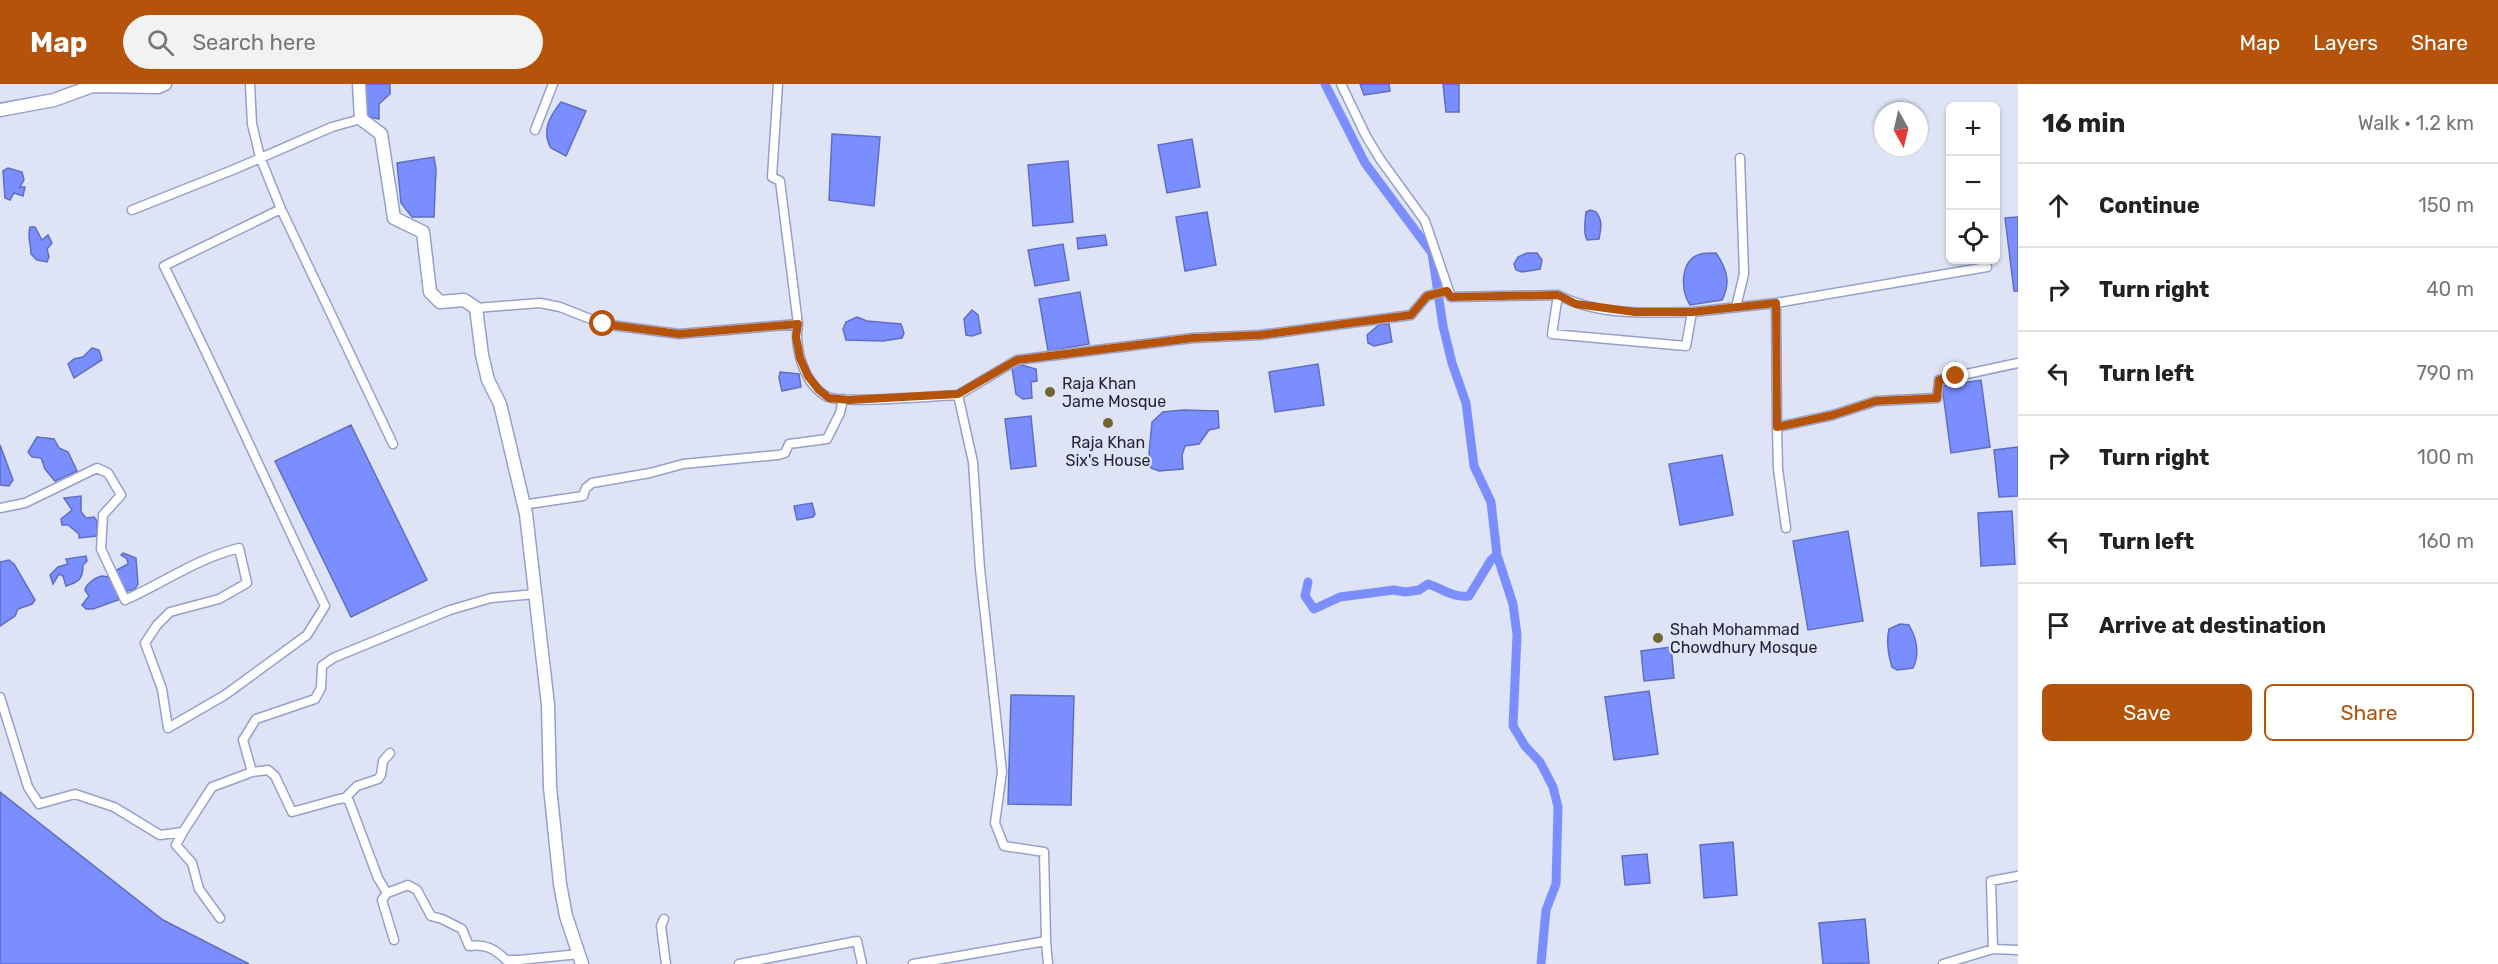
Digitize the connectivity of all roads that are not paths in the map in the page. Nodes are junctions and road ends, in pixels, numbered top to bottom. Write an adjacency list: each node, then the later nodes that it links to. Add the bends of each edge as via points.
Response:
1 (165, 84): 7 (street, via 92,86 54,100)
2 (250, 84): 10 (street, via 252,124)
3 (359, 84): 8 (street)
4 (553, 84): 9 (street)
5 (778, 84): 21 (street, via 772,177 780,181)
6 (1341, 84): 15 (street, via 1380,159 1425,221)
7 (0, 110)
8 (361, 119): 10 (street, via 332,126); 19 (street, via 381,134 394,218 423,232 430,292 440,303 464,300)
9 (535, 130)
10 (260, 158): 12 (street); 13 (street)
11 (1740, 158): 18 (street, via 1744,274)
12 (281, 209): 26 (street); 28 (street, via 164,266 325,606 306,635 225,695 168,728 162,689 145,643 170,612 219,599 247,583 239,548 215,554 125,600 101,549 103,515 121,495 108,472 98,468 25,503)
13 (132, 210)
14 (1987, 267): 17 (street)
15 (1447, 291): 16 (street, via 1451,297); 23 (street, via 1427,296 1411,315 1017,360)
16 (1558, 295): 20 (street, via 1595,308); 20 (street, via 1552,334 1686,346)
17 (1776, 303): 18 (street); 25 (street)
18 (1736, 307): 20 (street)
19 (476, 308): 21 (street, via 540,303 603,324 679,334); 27 (street, via 482,355 500,404)
20 (1692, 312)
21 (798, 324): 24 (street, via 800,358 808,376 829,398)
22 (2018, 363): 25 (street, via 1939,380 1937,398 1876,401)
23 (958, 394): 24 (street); 41 (street, via 973,462 1002,772 995,823 1004,846 1044,852)
24 (843, 399): 27 (street, via 827,439 789,444 785,453 683,465 592,483 584,496)
25 (1777, 427): 29 (street)
26 (393, 444)
27 (522, 505): 30 (street)
28 (0, 508)
29 (1786, 528)
30 (535, 594): 33 (street, via 491,598 450,610 333,658 322,666 321,688 315,699 256,719 243,740); 44 (street, via 548,705 550,787 560,884)
31 (0, 697): 35 (street, via 28,787 39,804 75,794 114,807 160,835)
32 (390, 753): 34 (street, via 383,761 378,779 357,786)
33 (252, 772): 34 (street, via 268,770 275,776 292,813); 35 (street, via 213,787)
34 (345, 798): 37 (street)
35 (183, 832): 38 (street, via 176,845 192,863 199,889)
36 (2018, 876): 42 (street, via 1991,881)
37 (387, 892): 40 (street, via 382,900); 44 (street, via 408,885 417,890 431,916 462,929 469,945 482,944 506,960)
38 (220, 918)
39 (664, 919): 45 (street, via 661,926)
40 (394, 940)
41 (1046, 941): 48 (street); 49 (street)
42 (1993, 949): 43 (street); 50 (street)
43 (2018, 950)
44 (580, 959)
45 (666, 964)
46 (739, 964): 47 (street, via 857,940)
47 (862, 964)
48 (913, 964)
49 (1048, 964)
50 (1943, 964)

